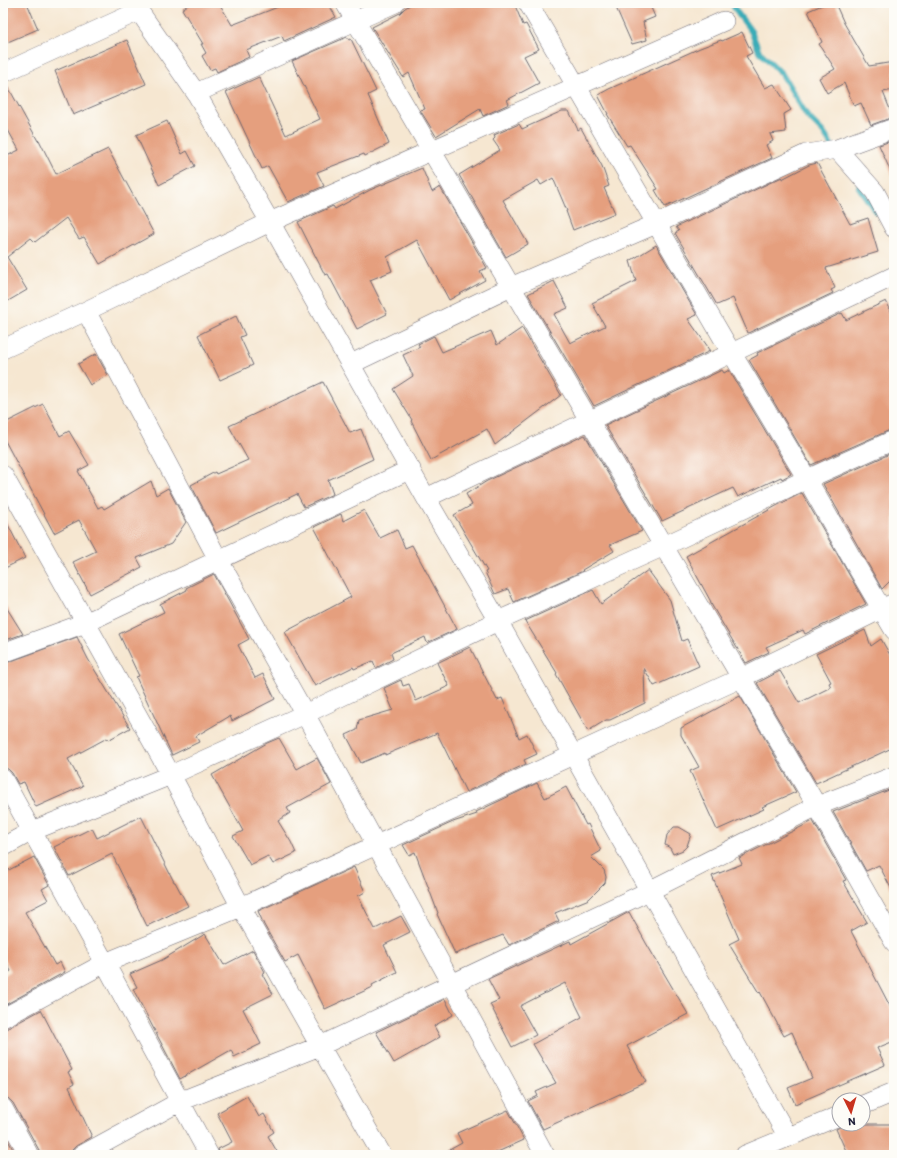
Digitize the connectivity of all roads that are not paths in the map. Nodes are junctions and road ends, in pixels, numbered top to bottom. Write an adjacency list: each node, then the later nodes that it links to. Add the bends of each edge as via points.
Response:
1 (345, 3): 6 (street)
2 (395, 3): 6 (street)
3 (528, 3): 8 (street)
4 (137, 7): 7 (street); 9 (street)
5 (724, 21): 8 (street)
6 (356, 22): 9 (street); 12 (street)
7 (3, 73)
8 (576, 87): 12 (street); 14 (street)
9 (196, 94): 13 (street)
10 (894, 128): 11 (street)
11 (838, 149): 14 (street, via 806,154); 15 (street, via 875,192)
12 (432, 151): 13 (street); 17 (street)
13 (270, 222): 18 (street); 21 (street)
14 (656, 224): 17 (street); 20 (street)
15 (894, 228)
16 (894, 276): 20 (street)
17 (511, 287): 21 (street); 22 (street)
18 (86, 311): 19 (street); 29 (street)
19 (3, 349)
20 (731, 352): 22 (street); 26 (street)
21 (351, 364): 24 (street)
22 (589, 420): 27 (street); 28 (street)
23 (894, 440): 26 (street)
24 (411, 469): 27 (street); 29 (street)
25 (3, 475): 32 (street)
26 (807, 479): 28 (street); 30 (street, via 854,562)
27 (426, 498): 31 (street)
28 (664, 546): 31 (street); 35 (street)
29 (219, 561): 32 (street); 36 (street)
30 (888, 606): 33 (street); 35 (street)
31 (498, 621): 36 (street); 37 (street)
32 (86, 623): 34 (street); 38 (street)
33 (894, 630)
34 (3, 653)
35 (741, 678): 37 (street); 41 (street)
36 (304, 714): 38 (street); 43 (street)
37 (573, 755): 43 (street); 45 (street)
38 (171, 775): 42 (street); 46 (street)
39 (894, 776): 41 (street)
40 (3, 779): 42 (street)
41 (817, 806): 45 (street); 47 (street)
42 (32, 831): 44 (street); 48 (street)
43 (376, 845): 46 (street); 49 (street)
44 (3, 847)
45 (649, 891): 49 (street); 57 (street)
46 (241, 907): 48 (street); 51 (street)
47 (894, 942)
48 (105, 963): 50 (street); 53 (street)
49 (451, 983): 51 (street); 62 (street)
50 (3, 1018)
51 (320, 1046): 53 (street); 61 (street)
52 (894, 1092): 54 (street)
53 (181, 1102): 59 (street); 60 (street)
54 (871, 1102)
55 (3, 1108): 58 (street)
56 (831, 1119): 57 (street)
57 (788, 1137): 63 (street)
58 (29, 1155)
59 (82, 1155)
60 (209, 1155)
61 (382, 1155)
62 (545, 1155)
63 (745, 1155)

